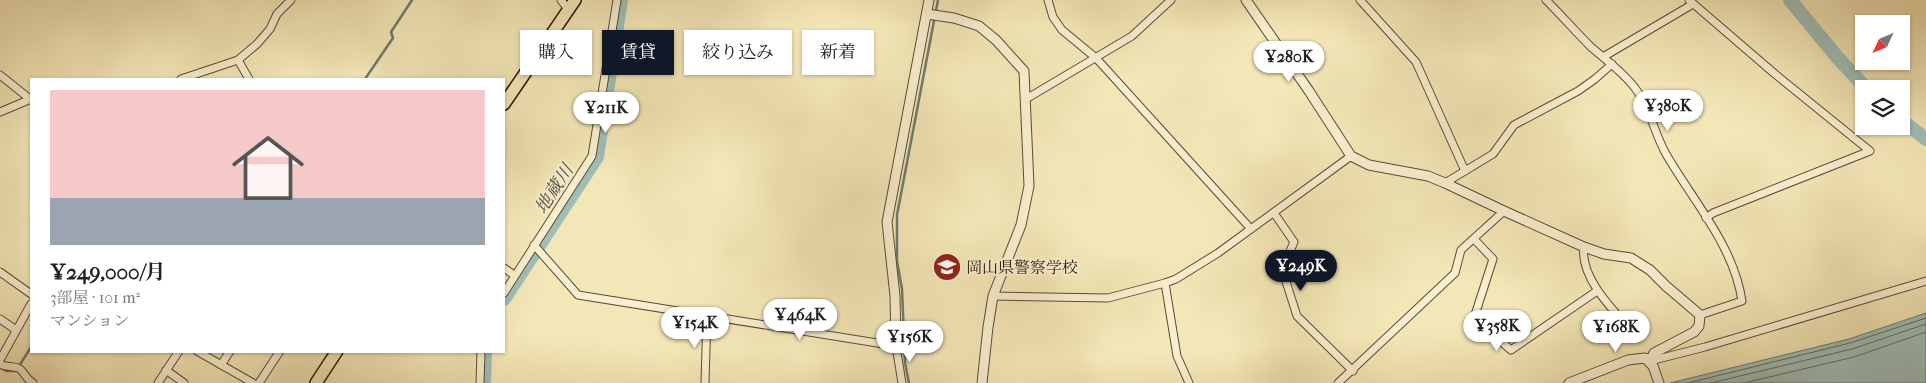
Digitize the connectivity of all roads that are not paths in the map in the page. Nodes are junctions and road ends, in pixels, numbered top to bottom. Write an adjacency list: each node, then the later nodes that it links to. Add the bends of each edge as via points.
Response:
1 (292, 0): 14 (street, via 277,14 257,44)
2 (616, 0): 32 (street, via 592,156)
3 (929, 0): 11 (street)
4 (1048, 0): 13 (street, via 1053,18 1062,30)
5 (1172, 0): 13 (street, via 1132,36)
6 (1246, 0): 24 (street)
7 (1360, 0): 25 (street, via 1416,62)
8 (1546, 0): 12 (street)
9 (1691, 2): 12 (street); 29 (street, via 1870,151)
10 (568, 3): 22 (main road)
11 (927, 14): 20 (street, via 979,26 996,40 1024,71); 49 (street, via 887,222 896,296)
12 (1603, 57): 15 (street)
13 (1096, 58): 20 (street); 30 (street)
14 (238, 60): 17 (street); 18 (street)
15 (1612, 64): 25 (street, via 1578,91 1514,125 1493,154); 29 (street, via 1642,98 1666,154)
16 (0, 75): 19 (street)
17 (184, 78)
18 (248, 78)
19 (30, 98)
20 (1026, 98): 42 (street, via 1029,186 1021,225)
21 (30, 99): 23 (street)
22 (505, 102)
23 (0, 112)
24 (1351, 156): 26 (street, via 1369,165 1428,176); 28 (street)
25 (1465, 171): 26 (street)
26 (1445, 183): 27 (street)
27 (1504, 211): 31 (street); 33 (street)
28 (1274, 213): 30 (street); 61 (street, via 1294,242 1282,269 1296,316)
29 (1706, 218): 45 (street, via 1728,254 1742,301)
30 (1251, 229): 38 (street, via 1218,253)
31 (1474, 239): 40 (street, via 1492,259 1474,318 1511,350); 61 (street, via 1461,250 1455,273)
32 (534, 244): 36 (street); 44 (street, via 578,295)
33 (1584, 247): 40 (street, via 1583,256); 45 (street, via 1631,258 1650,270)
34 (505, 269): 36 (street)
35 (0, 272): 41 (street)
36 (514, 275): 39 (street)
37 (1926, 281): 57 (street)
38 (1165, 283): 42 (street, via 1108,298); 73 (street, via 1177,356)
39 (505, 291)
40 (1597, 291): 48 (street)
41 (30, 293)
42 (994, 296): 72 (street)
43 (30, 306): 47 (street)
44 (707, 315): 49 (street); 70 (street)
45 (1700, 315): 57 (street, via 1699,326 1694,332 1654,353)
46 (0, 319): 47 (street)
47 (16, 330): 56 (street)
48 (1638, 338)
49 (896, 346): 71 (street)
50 (178, 353): 60 (street)
51 (200, 353): 59 (street)
52 (229, 353): 59 (street)
53 (279, 353): 67 (street)
54 (337, 353): 68 (main road)
55 (481, 353): 69 (street)
56 (0, 360)
57 (1652, 363): 75 (street, via 1645,358 1628,360); 76 (street)
58 (0, 364): 63 (street, via 16,367)
59 (221, 365): 62 (street)
60 (166, 370): 64 (street); 65 (street)
61 (1353, 370): 74 (street)
62 (241, 380): 66 (street)
63 (33, 383)
64 (158, 383)
65 (184, 383)
66 (253, 383)
67 (259, 383)
68 (316, 383)
69 (480, 383)
70 (705, 383)
71 (902, 383)
72 (982, 383)
73 (1189, 383)
74 (1338, 383)
75 (1570, 383)
76 (1659, 383)

